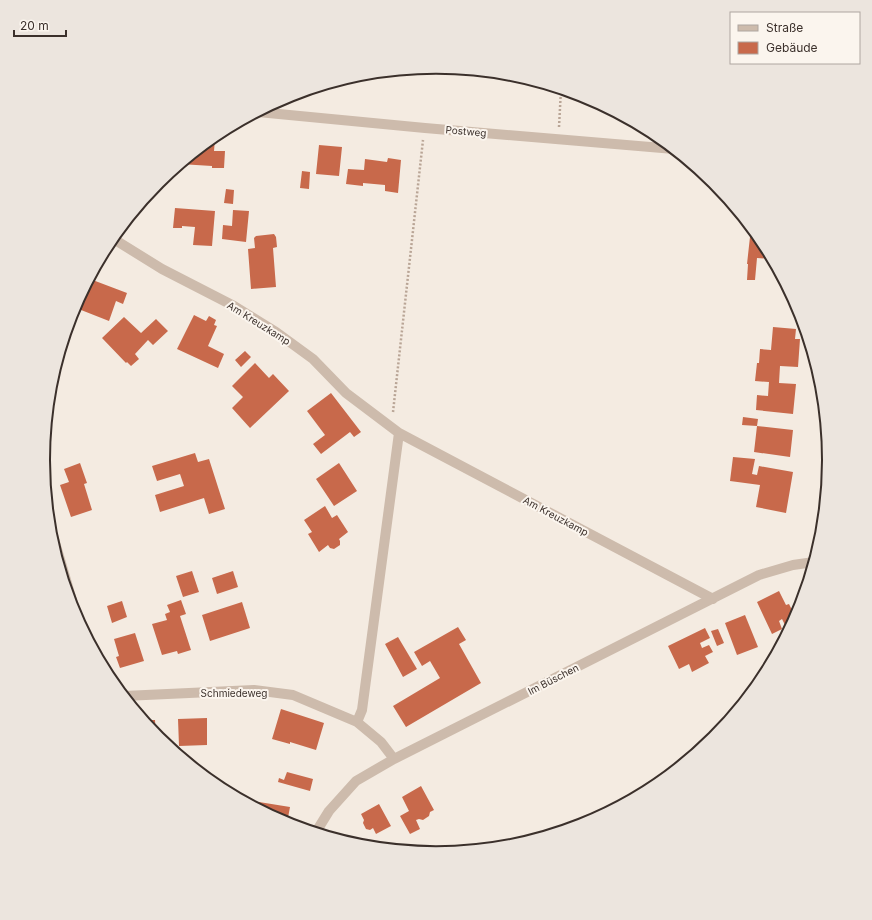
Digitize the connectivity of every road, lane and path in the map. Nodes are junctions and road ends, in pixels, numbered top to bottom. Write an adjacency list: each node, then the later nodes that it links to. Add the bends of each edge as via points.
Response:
1 (561, 94): 4 (path)
2 (267, 113): 3 (street, Postweg)
3 (425, 128): 4 (street, Postweg); 7 (path)
4 (558, 140): 5 (street, Postweg)
5 (663, 148)
6 (118, 242): 7 (street, Am Kreuzkamp, via 276,332 313,359 346,393)
7 (395, 430): 9 (street, Am Kreuzkamp); 11 (street, via 362,710)
8 (808, 563): 9 (street, Im Büschen, via 793,564 759,575)
9 (713, 599): 12 (street, Im Büschen)
10 (131, 696): 11 (street, Schmiedeweg, via 254,690 293,695)
11 (357, 722): 12 (street, Schmiedeweg, via 381,742)
12 (394, 759): 13 (street, Im Büschen, via 356,781 329,811)
13 (319, 828)

